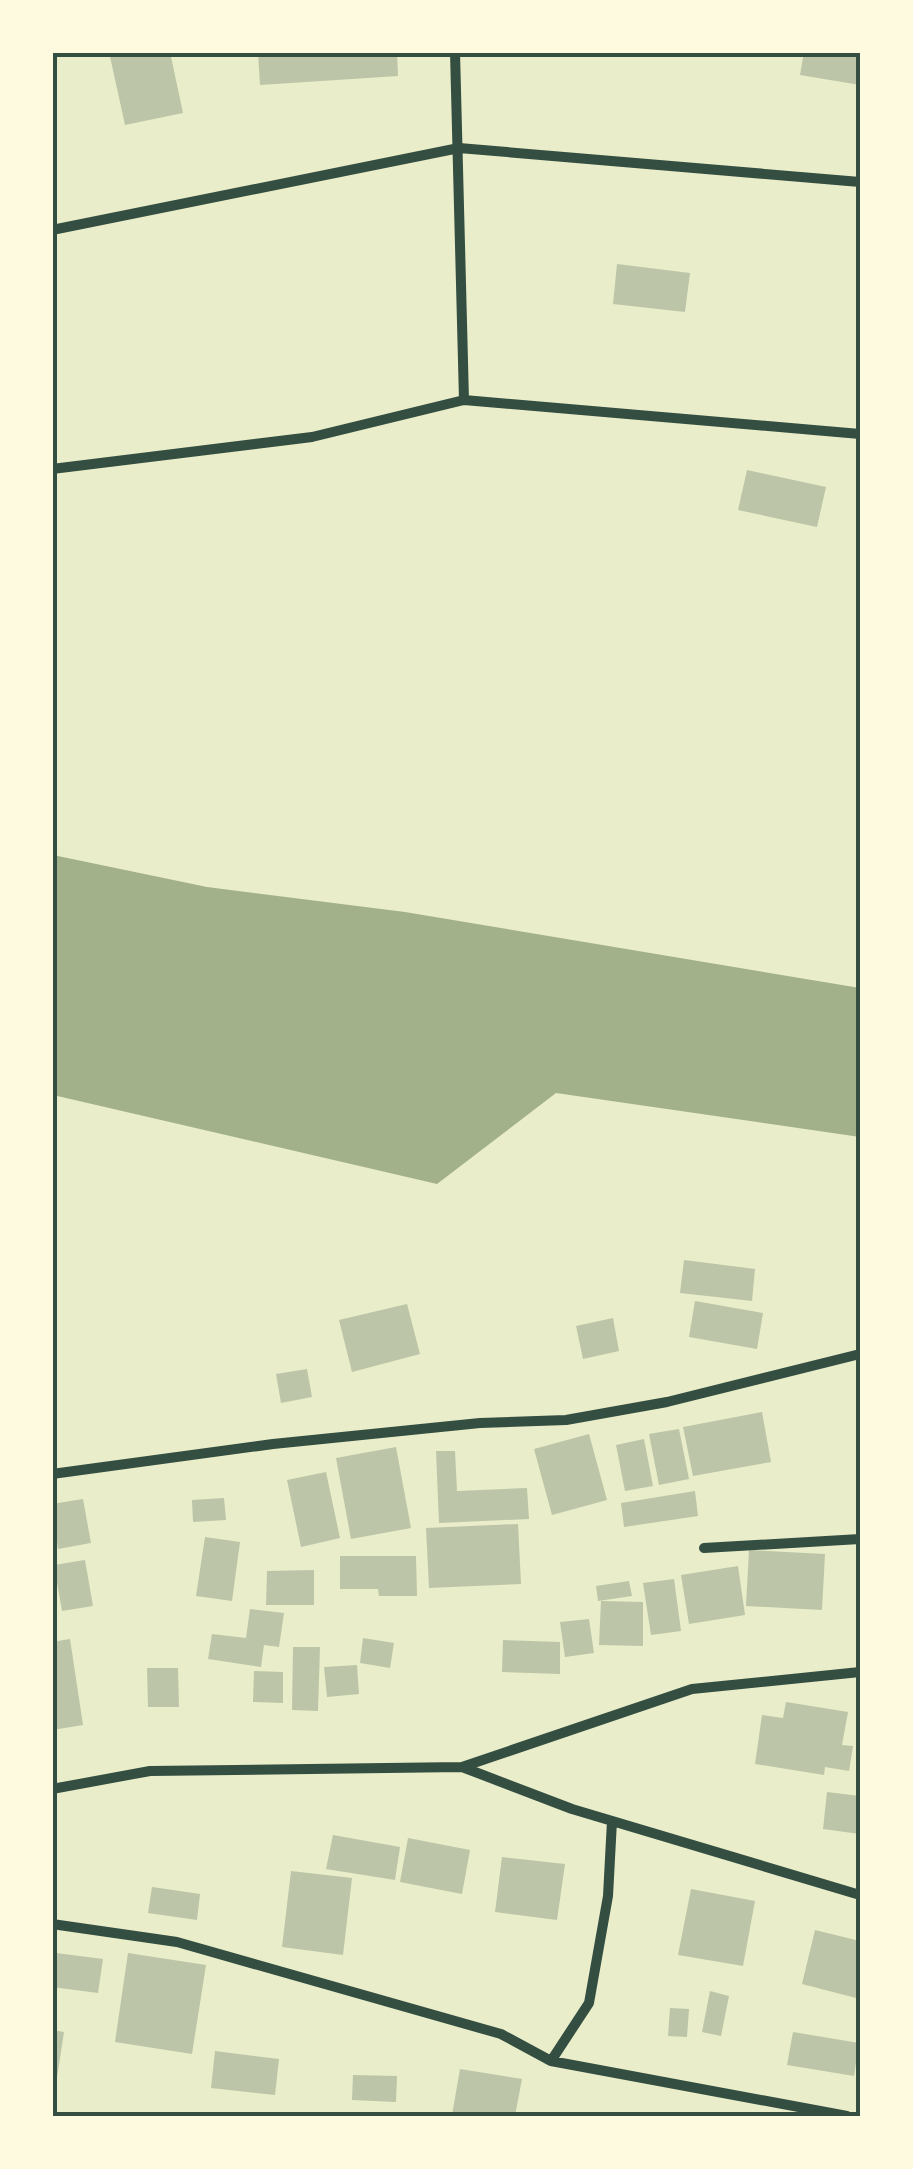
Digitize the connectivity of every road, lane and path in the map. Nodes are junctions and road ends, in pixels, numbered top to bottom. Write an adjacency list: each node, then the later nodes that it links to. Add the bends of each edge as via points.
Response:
1 (456, 52): 2 (street)
2 (459, 148): 3 (street); 4 (street); 5 (street)
3 (860, 182)
4 (52, 230)
5 (464, 400): 6 (street); 7 (street, via 312,438)
6 (860, 434)
7 (52, 469)
8 (860, 1354): 9 (street, via 566,1420 310,1440)
9 (52, 1474)
10 (860, 1539): 11 (street)
11 (704, 1548)
12 (860, 1672): 13 (street, via 692,1689)
13 (462, 1767): 14 (street, via 150,1770); 15 (street)
14 (52, 1789)
15 (612, 1821): 16 (street); 18 (street, via 608,1896 588,2003)
16 (860, 1895)
17 (52, 1924): 18 (street, via 177,1942 501,2034)
18 (551, 2060): 19 (street)
19 (847, 2116)

